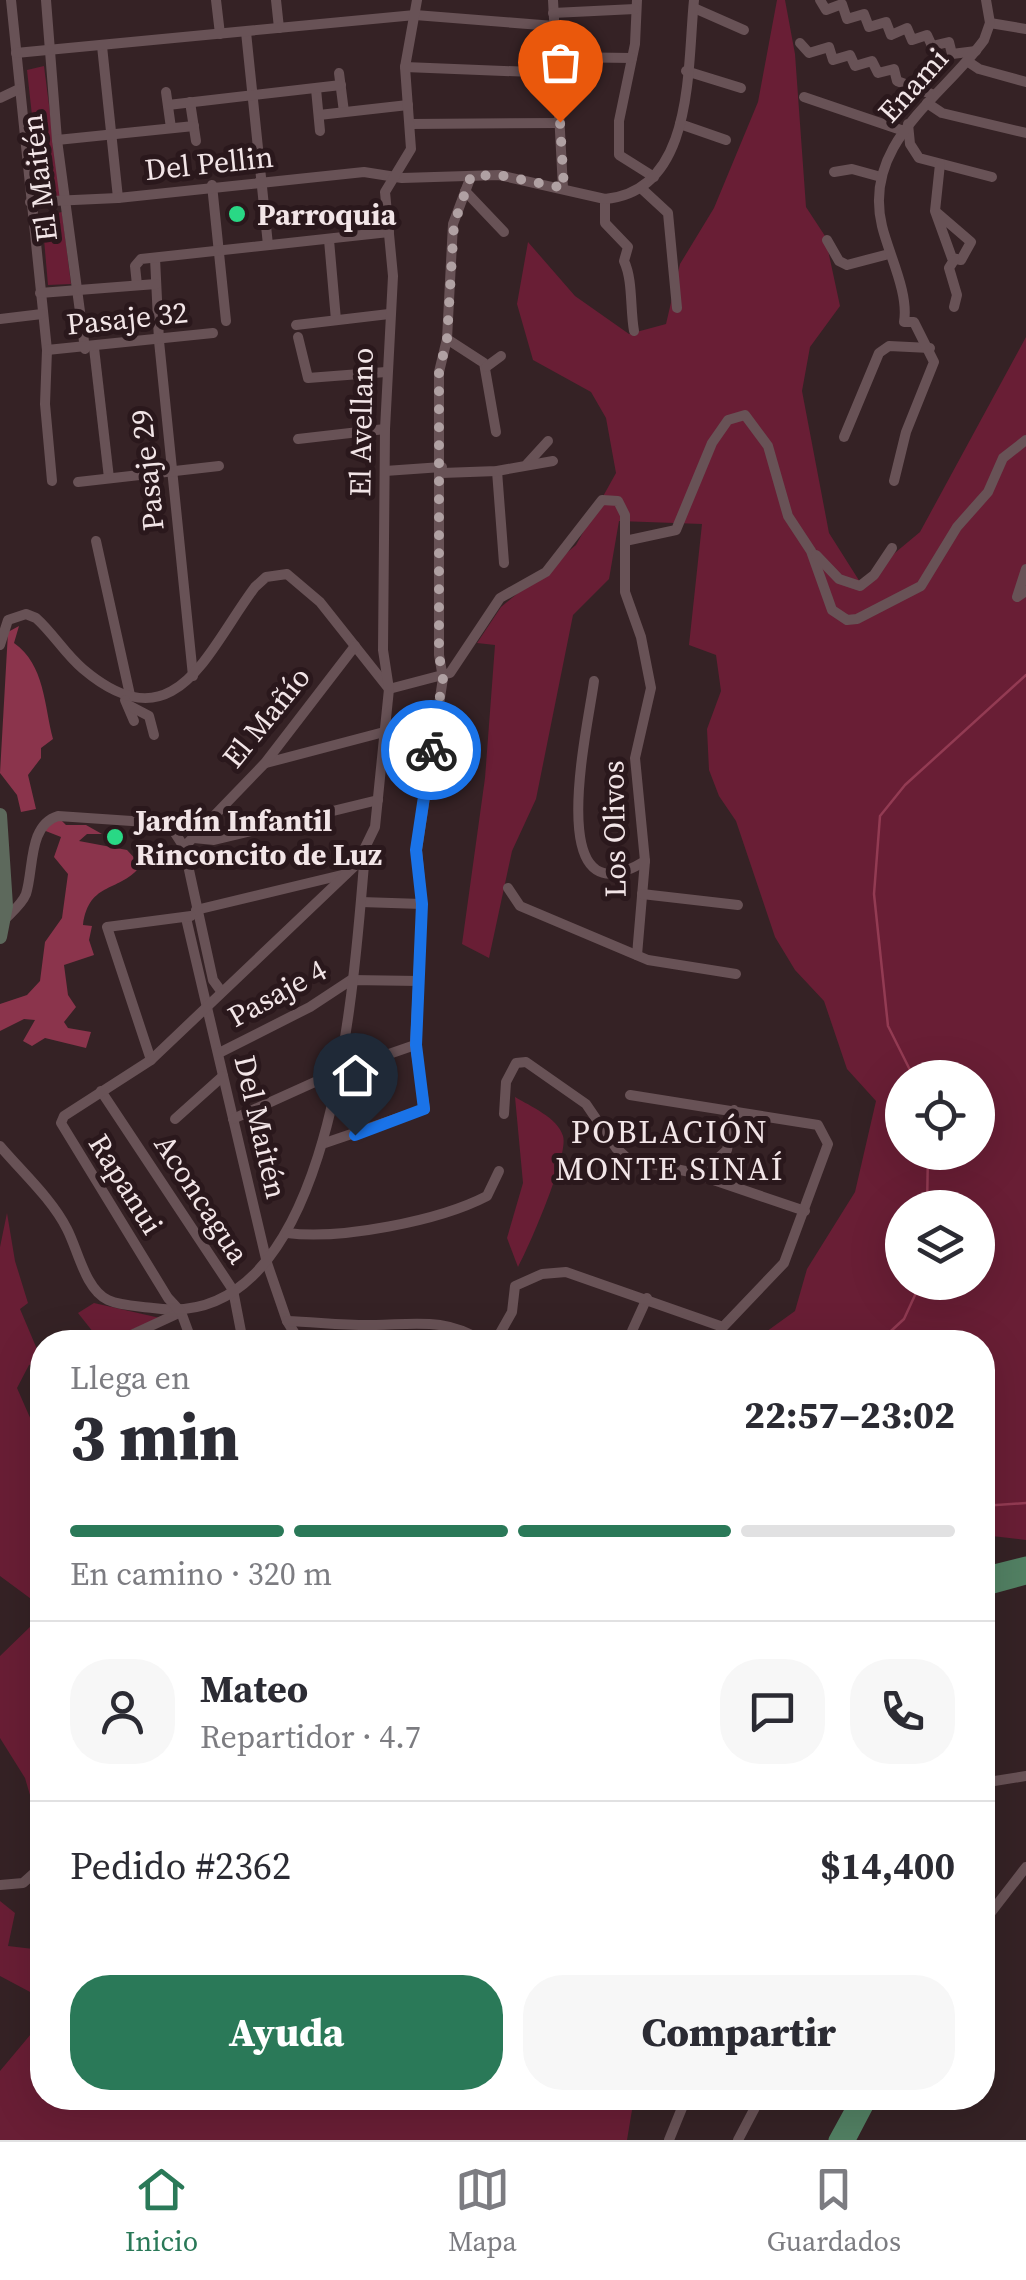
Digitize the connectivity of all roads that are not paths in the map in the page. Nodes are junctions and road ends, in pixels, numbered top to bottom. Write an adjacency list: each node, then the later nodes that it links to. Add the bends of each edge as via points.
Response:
1 (11, 0): 22 (street, El Maitén)
2 (46, 0): 23 (street, El Maitén)
3 (216, 0): 18 (street)
4 (276, 0): 14 (street)
5 (417, 0): 11 (street, El Avellano)
6 (820, 0): 24 (street, via 826,10 842,4 848,19 864,14 869,27 886,22 891,35 907,28 912,40 926,35 932,46 949,42 952,54)
7 (986, 0): 12 (street)
8 (636, 4): 10 (street); 26 (street)
9 (694, 4): 16 (street); 29 (street)
10 (553, 6): 13 (street)
11 (415, 14): 13 (street); 14 (street); 28 (street, El Avellano)
12 (990, 23): 15 (street); 24 (street, Enami)
13 (554, 26): 25 (street)
14 (279, 28): 17 (street)
15 (1026, 29)
16 (744, 30)
17 (246, 32): 18 (street); 35 (street)
18 (220, 34): 20 (street)
19 (800, 43): 38 (street, via 809,53 829,47 834,60 850,55 855,66 872,61 878,73 894,69 897,81)
20 (102, 46): 23 (street); 51 (street)
21 (0, 47): 22 (street)
22 (16, 49): 23 (street); 33 (street, El Maitén)
23 (50, 50): 52 (street, El Maitén)
24 (976, 52): 27 (street, Enami)
25 (556, 57): 26 (street); 30 (street)
26 (632, 58): 59 (street, via 618,155)
27 (968, 62): 31 (street); 38 (street, Enami)
28 (405, 67): 30 (street); 40 (street, El Avellano)
29 (686, 71): 32 (street); 45 (street)
30 (557, 73): 43 (street)
31 (1026, 82)
32 (741, 88)
33 (19, 89): 36 (street); 69 (street, El Maitén)
34 (316, 89): 35 (street); 41 (street, via 340,79); 42 (street)
35 (254, 95): 39 (street); 62 (street)
36 (0, 98)
37 (804, 98): 47 (street)
38 (930, 99): 47 (street, Enami); 50 (street, via 942,113)
39 (190, 102): 46 (street); 48 (street, via 167,98)
40 (408, 105): 41 (street); 44 (street, El Avellano)
41 (344, 112): 42 (street)
42 (319, 115): 49 (street)
43 (560, 122): 44 (street); 64 (street)
44 (410, 124): 58 (street, El Avellano, via 409,158)
45 (680, 124): 53 (street); 59 (street)
46 (194, 126): 48 (street); 54 (street)
47 (906, 127): 55 (street, via 915,154); 60 (street, Enami)
48 (171, 128): 51 (street)
49 (320, 131)
50 (1026, 133)
51 (114, 134): 52 (street); 67 (street)
52 (58, 140): 70 (street, El Maitén)
53 (726, 140)
54 (196, 141)
55 (940, 164): 61 (street); 71 (street)
56 (834, 172): 60 (street)
57 (471, 176): 58 (street, Del Pellin); 64 (street, Del Pellin); 66 (street)
58 (393, 177): 62 (street, Del Pellin, via 364,172); 72 (street, El Avellano, via 385,192)
59 (654, 177): 65 (street)
60 (881, 177): 78 (street, Enami, via 878,204)
61 (992, 177)
62 (262, 182): 63 (street, Del Pellin); 76 (street)
63 (212, 185): 67 (street, Del Pellin); 77 (street)
64 (564, 188): 68 (street, Del Pellin)
65 (642, 189): 68 (street); 86 (street, via 668,213)
66 (464, 191): 73 (street); 94 (street, via 452,234)
67 (118, 198): 70 (street, Del Pellin)
68 (604, 199): 92 (street, via 605,223 628,247)
69 (30, 202): 70 (street, Del Pellin); 84 (street, El Maitén)
70 (67, 202): 83 (street, El Maitén)
71 (934, 211): 80 (street); 80 (street, via 970,242 964,258)
72 (389, 232): 74 (street); 88 (street, El Avellano)
73 (504, 232)
74 (329, 240): 76 (street); 90 (street)
75 (828, 240): 78 (street, via 846,265)
76 (268, 245): 77 (street)
77 (219, 250): 79 (street); 91 (street)
78 (889, 254): 97 (street, Enami, via 904,322 914,322)
79 (155, 258): 81 (street, Pasaje 29); 82 (street, via 136,262)
80 (954, 260): 85 (street)
81 (156, 284): 82 (street); 95 (street, Pasaje 29)
82 (136, 285): 83 (street)
83 (77, 292): 84 (street); 96 (street, El Maitén)
84 (40, 293): 87 (street, El Maitén)
85 (954, 307)
86 (677, 308)
87 (42, 314): 89 (street); 98 (street, El Maitén)
88 (389, 314): 90 (street); 101 (street, El Avellano)
89 (0, 320)
90 (336, 320): 101 (street, via 297,331 308,378)
91 (226, 321)
92 (634, 330)
93 (212, 333): 95 (street, Pasaje 32)
94 (447, 339): 100 (street); 111 (street, via 439,372)
95 (159, 342): 96 (street, Pasaje 32); 114 (street, Pasaje 29)
96 (90, 348): 98 (street, Pasaje 32); 115 (street, El Maitén)
97 (930, 348): 104 (street, via 890,346 879,353); 117 (street, via 934,362)
98 (47, 350): 116 (street, El Maitén, via 44,404)
99 (500, 356): 100 (street)
100 (486, 367): 103 (street)
101 (386, 372): 102 (street, El Avellano)
102 (385, 429): 105 (street); 112 (street, El Avellano)
103 (496, 432)
104 (844, 437)
105 (298, 439)
106 (1026, 440): 122 (street, via 1003,458 988,492 921,586 857,620 832,610)
107 (548, 441): 109 (street)
108 (553, 462): 109 (street)
109 (526, 464): 113 (street)
110 (219, 466): 114 (street)
111 (442, 470): 112 (street); 113 (street); 129 (street)
112 (385, 471): 131 (street, El Avellano, via 383,650)
113 (497, 471): 123 (street)
114 (174, 472): 115 (street); 128 (street, Pasaje 29)
115 (109, 478): 118 (street)
116 (52, 481)
117 (894, 481)
118 (78, 482)
119 (96, 541): 132 (street)
120 (625, 541): 122 (street, via 676,530 712,443 728,420 746,415 772,457 792,525); 129 (street, via 622,506 607,498 546,572 500,598); 142 (street, Los Olivos, via 624,588 651,678 634,758)
121 (892, 548): 122 (street, via 860,586 840,579)
122 (811, 551)
123 (504, 563)
124 (1026, 569): 125 (street, via 1017,597)
125 (1026, 592)
126 (0, 645): 132 (street, via 8,620 36,618 83,669)
127 (355, 646): 128 (street, via 310,591 278,573 255,587); 131 (street); 136 (street, El Mañío)
128 (193, 676): 132 (street, via 169,696)
129 (443, 678): 131 (street); 147 (street, via 416,850)
130 (594, 681): 142 (street, via 578,786 581,854 604,872)
131 (389, 689): 134 (street, El Avellano)
132 (126, 698): 133 (street); 135 (street, via 149,716)
133 (134, 722)
134 (384, 732): 136 (street); 137 (street, El Avellano)
135 (154, 735)
136 (265, 763): 139 (street, El Mañío)
137 (378, 800): 139 (street, via 214,840); 141 (street, El Avellano)
138 (0, 815): 150 (street)
139 (194, 838): 140 (street, El Mañío)
140 (184, 847): 149 (street, Del Maitén); 150 (street, via 161,823 53,817 38,834 26,895)
141 (366, 852): 143 (street, El Avellano); 146 (street, El Avellano)
142 (644, 861): 145 (street, Los Olivos)
143 (346, 874): 149 (street); 156 (street, El Avellano)
144 (508, 888): 152 (street, via 520,906)
145 (642, 894): 148 (street); 152 (street, Los Olivos)
146 (360, 902): 147 (street); 154 (street, El Avellano)
147 (422, 904): 155 (street)
148 (738, 905)
149 (193, 914): 156 (street, Del Maitén); 157 (street, Del Maitén); 160 (street, via 107,927)
150 (5, 918): 151 (street)
151 (0, 937)
152 (637, 955): 153 (street)
153 (736, 974)
154 (351, 980): 155 (street, Pasaje 4); 159 (street, Pasaje 4); 161 (street, El Avellano)
155 (419, 981): 158 (street)
156 (220, 991): 157 (street, El Avellano)
157 (206, 1007): 159 (street, Del Maitén); 160 (street, El Avellano)
158 (416, 1045): 161 (street); 169 (street, via 424,1109)
159 (219, 1053): 162 (street, Del Maitén)
160 (151, 1060): 163 (street, Rapanui)
161 (337, 1072): 167 (street); 169 (street, El Avellano)
162 (223, 1076): 167 (street, Del Maitén); 168 (street)
163 (101, 1091): 176 (street, Aconcagua); 178 (street, Rapanui, via 61,1123)
164 (630, 1095): 165 (street)
165 (734, 1110): 172 (street, via 724,1156); 173 (street, via 818,1125 825,1134 828,1144)
166 (504, 1114): 172 (street, via 508,1073 526,1062 586,1104 625,1157)
167 (233, 1118): 175 (street, Del Maitén)
168 (175, 1119)
169 (322, 1144): 174 (street, El Avellano)
170 (0, 1146): 178 (street, via 66,1227 100,1294)
171 (499, 1171): 174 (street, via 487,1196 457,1207 344,1233)
172 (699, 1176): 173 (street)
173 (805, 1211): 177 (street, via 784,1262 723,1327)
174 (286, 1232): 175 (street, El Avellano)
175 (267, 1264): 176 (street); 179 (street, Del Maitén)
176 (233, 1290): 178 (street, via 204,1308); 182 (street, Aconcagua)
177 (647, 1298): 185 (street, via 563,1271 531,1277 515,1286); 186 (street)
178 (181, 1312): 180 (street); 181 (street, Rapanui)
179 (287, 1321): 183 (street, Del Maitén); 184 (street, via 438,1321)
180 (152, 1330)
181 (188, 1330)
182 (241, 1330)
183 (293, 1330)
184 (465, 1330)
185 (502, 1330)
186 (633, 1330)
187 (1026, 1564): 188 (main road)
188 (995, 1572)
189 (1026, 1578): 190 (main road)
190 (995, 1586)
191 (1026, 1776): 192 (street)
192 (995, 1781)
193 (1026, 1867): 196 (street)
194 (30, 1877): 195 (street)
195 (0, 1886)
196 (995, 1907)
197 (681, 2110): 201 (street)
198 (754, 2110): 202 (street)
199 (852, 2110): 203 (main road)
200 (864, 2110): 204 (main road)
201 (669, 2140)
202 (738, 2140)
203 (836, 2140)
204 (848, 2140)

